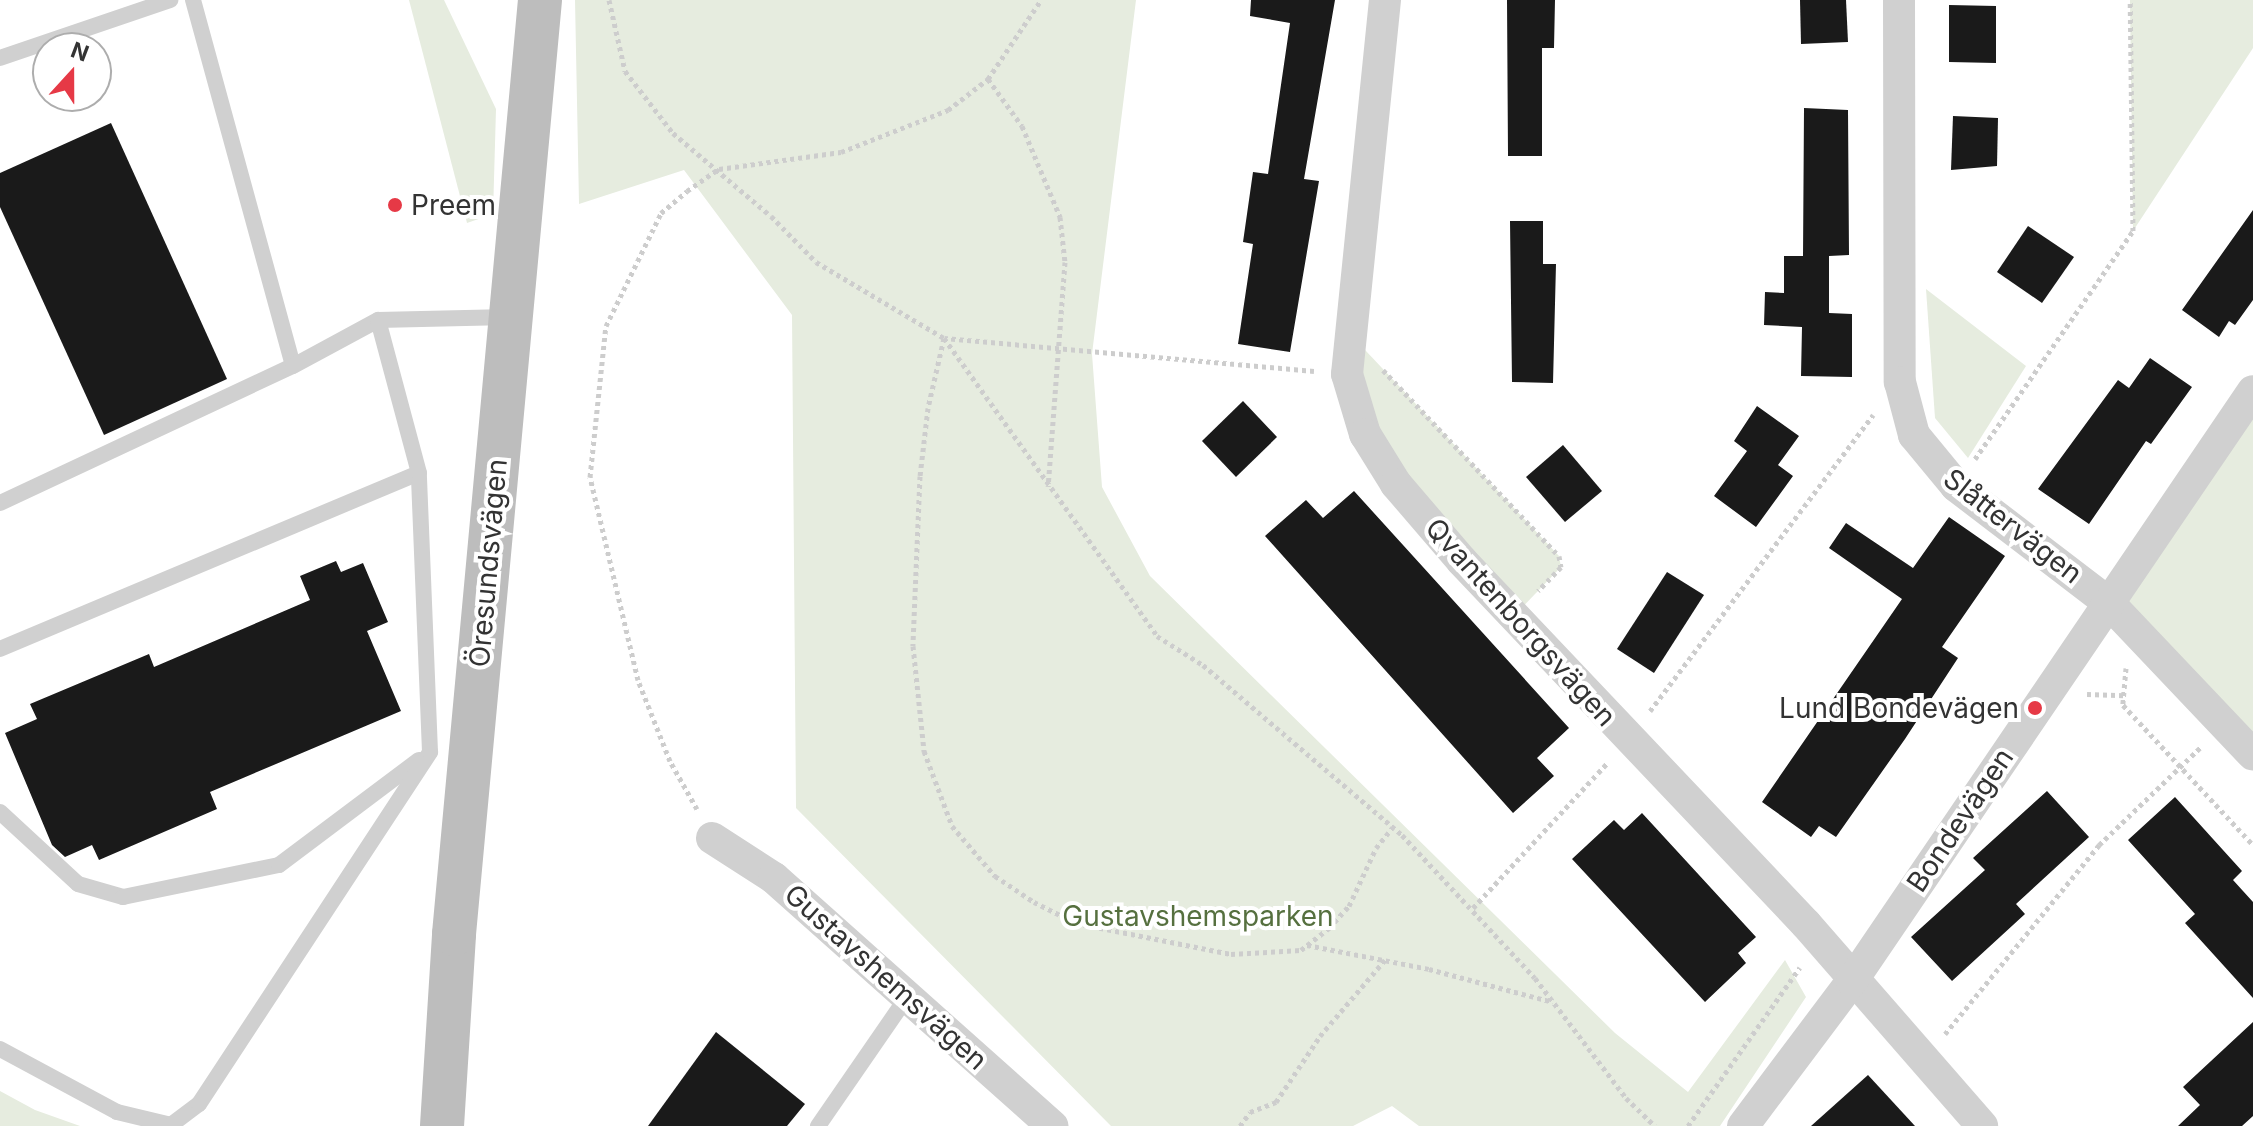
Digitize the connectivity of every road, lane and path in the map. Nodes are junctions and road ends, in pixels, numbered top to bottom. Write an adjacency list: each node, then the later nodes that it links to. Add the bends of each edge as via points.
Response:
1 (170, 0): 9 (lane)
2 (193, 0): 17 (lane)
3 (540, 0): 12 (street, Öresundsvägen)
4 (609, 0): 11 (path, via 625,71 673,133)
5 (1041, 0): 10 (path)
6 (1385, 0): 14 (street, Qvantenborgsvägen)
7 (1899, 0): 19 (street, Slåttervägen)
8 (2130, 0): 22 (path, via 2133,231)
9 (0, 58)
10 (988, 79): 11 (path, via 948,110 904,131 841,152); 16 (path, via 1022,126 1060,217 1065,262)
11 (719, 169): 15 (path, via 816,262); 36 (path, via 661,213 606,326 590,477 638,680 670,761)
12 (510, 317): 13 (lane); 47 (street, Öresundsvägen, via 454,934)
13 (378, 320): 17 (lane); 21 (lane)
14 (1350, 334): 18 (street, Qvantenborgsvägen); 26 (path, via 1559,556 1561,567)
15 (944, 338): 16 (path); 23 (path, via 1003,413); 40 (path, via 920,476 913,646 924,751 952,826 995,876 1076,923 1231,954 1266,955)
16 (1061, 350): 18 (path); 23 (path)
17 (293, 366): 24 (lane)
18 (1347, 374): 26 (street, Qvantenborgsvägen, via 1365,434 1396,484)
19 (1900, 382): 22 (street, Slåttervägen, via 1914,435); 30 (path)
20 (2253, 391): 25 (street, Bondevägen)
21 (419, 473): 28 (lane); 31 (lane)
22 (1956, 486): 25 (street, Slåttervägen)
23 (1048, 489): 35 (path, via 1157,636 1203,665)
24 (0, 503)
25 (2109, 603): 27 (street, Slåttervägen); 42 (street, Bondevägen)
26 (1515, 615): 30 (street, Qvantenborgsvägen)
27 (2133, 627): 29 (street, Slåttervägen); 33 (path, via 2123,705)
28 (0, 649)
29 (2224, 724): 32 (street, Slåttervägen); 33 (path)
30 (1628, 738): 38 (path); 39 (street, Qvantenborgsvägen)
31 (430, 752): 34 (lane, via 279,865 123,897 78,884); 45 (lane, via 199,1104 171,1125 117,1112)
32 (2253, 755)
33 (2181, 766): 37 (path); 46 (path, via 2099,845)
34 (0, 812)
35 (1393, 827): 38 (path); 40 (path, via 1376,848 1349,906)
36 (712, 838): 43 (street, Gustavshemsvägen, via 774,878)
37 (2253, 845)
38 (1473, 908): 44 (path)
39 (1819, 940): 42 (street, Qvantenborgsvägen); 52 (path)
40 (1307, 945): 41 (path)
41 (1385, 960): 44 (path); 50 (path, via 1320,1036 1276,1102 1250,1112)
42 (1852, 981): 46 (street, Qvantenborgsvägen); 53 (street, Bondevägen)
43 (907, 997): 48 (lane); 49 (street, Gustavshemsvägen)
44 (1554, 1002): 51 (path, via 1626,1098)
45 (0, 1049)
46 (1924, 1062): 54 (street, Qvantenborgsvägen)
47 (442, 1126)
48 (818, 1126)
49 (1052, 1126)
50 (1240, 1126)
51 (1655, 1126)
52 (1688, 1126)
53 (1743, 1126)
54 (1982, 1126)

